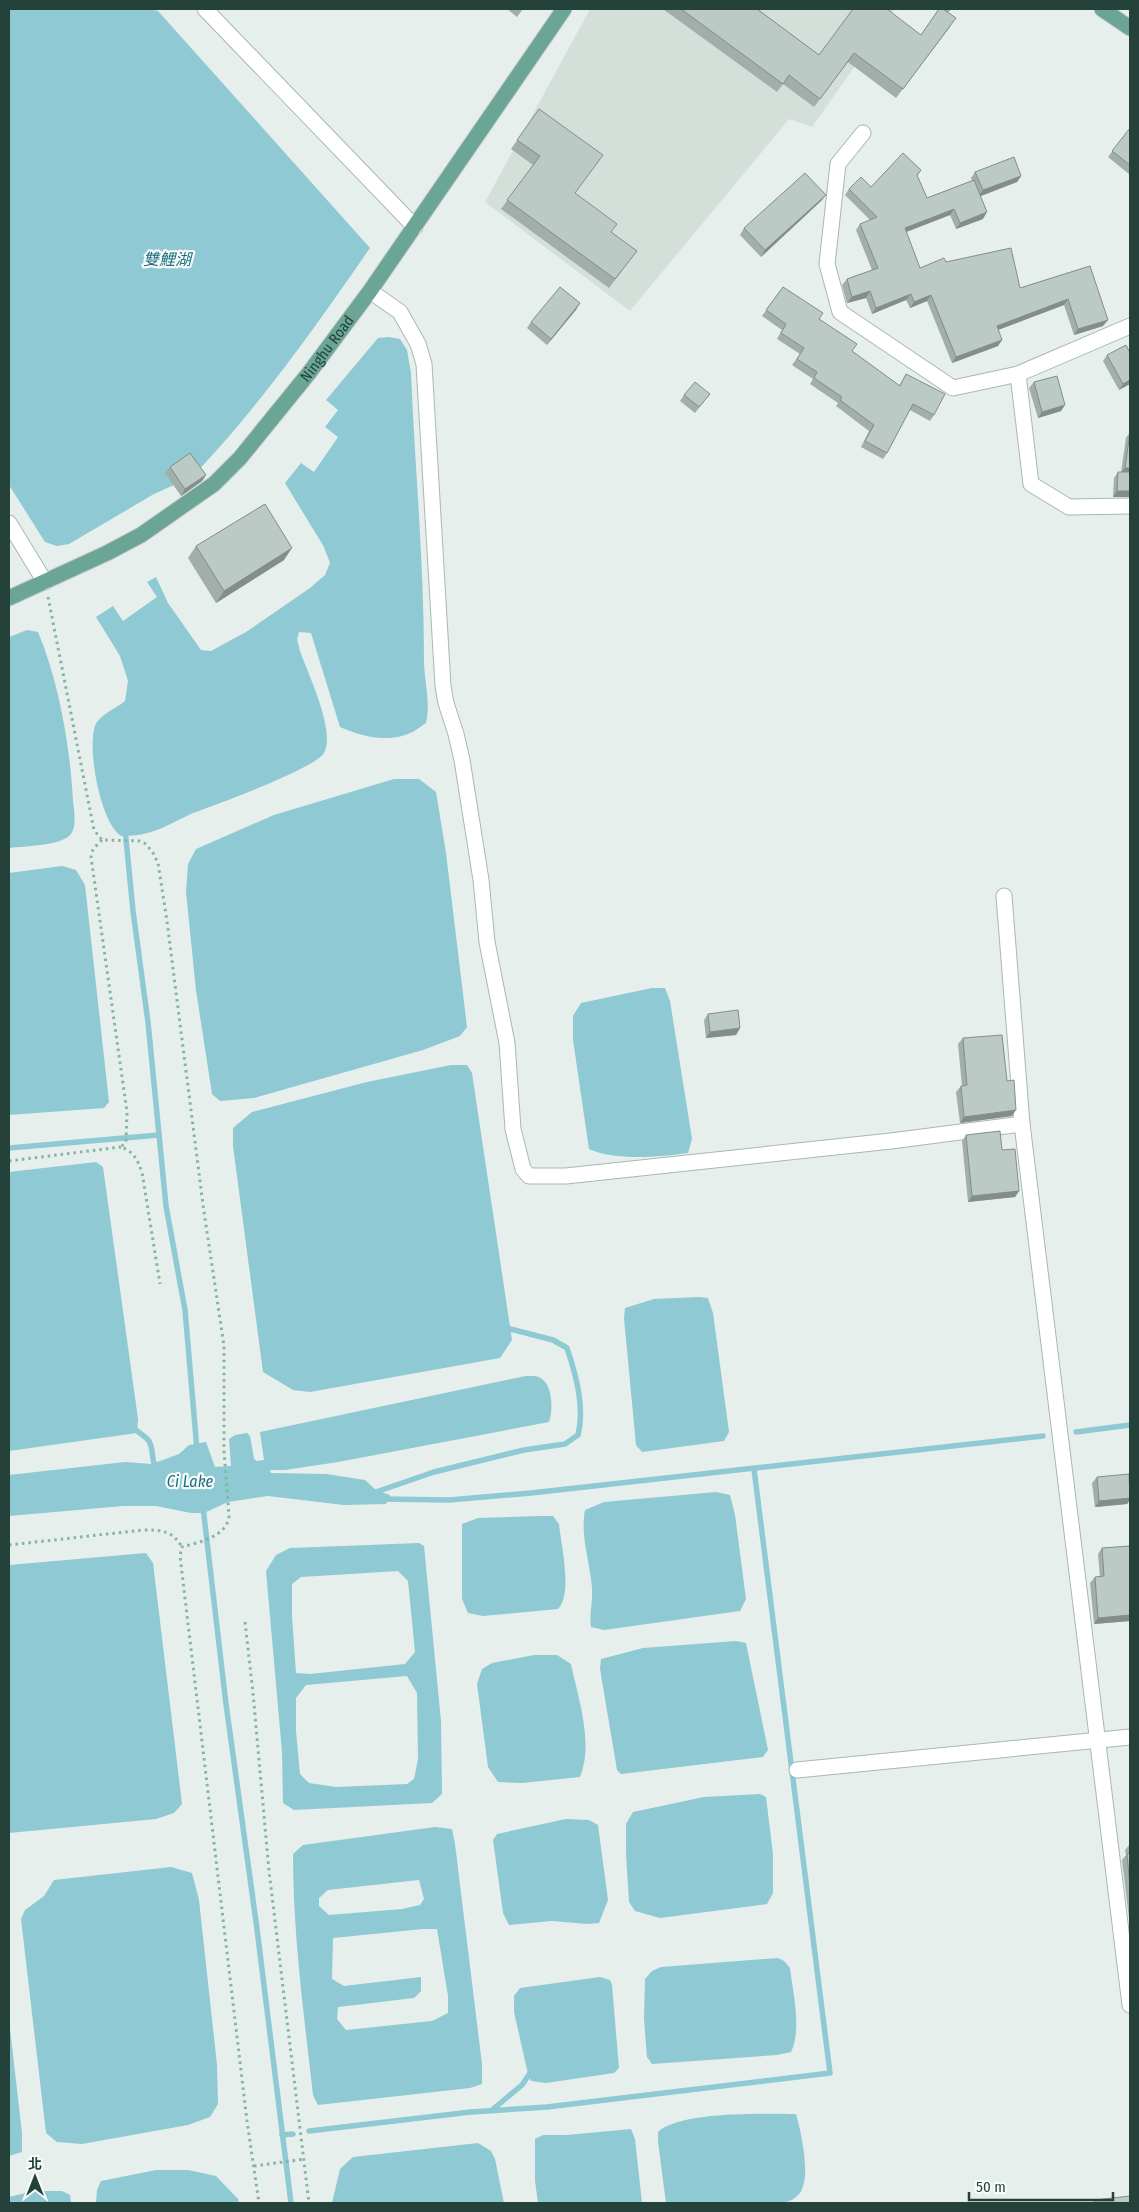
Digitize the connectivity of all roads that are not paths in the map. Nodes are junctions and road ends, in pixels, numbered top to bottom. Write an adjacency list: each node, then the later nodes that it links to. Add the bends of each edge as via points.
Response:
1 (205, 9): 6 (street)
2 (564, 9): 6 (main road, Ninghu Road)
3 (1102, 9): 4 (main road)
4 (1130, 28)
5 (863, 133): 9 (street, via 838,164 827,264 840,312 953,388)
6 (415, 228): 7 (main road, Ninghu Road)
7 (370, 291): 12 (main road, Ninghu Road, via 270,423 214,484 140,535); 15 (street, via 400,312 418,344 424,364 443,686 462,760 487,942 507,1043 513,1129 523,1169 529,1176 566,1176)
8 (1130, 326): 9 (street)
9 (1018, 374): 10 (street, via 1031,484 1069,507)
10 (1130, 506)
11 (9, 523): 12 (street)
12 (45, 582): 13 (main road, Ninghu Road)
13 (9, 598)
14 (1004, 896): 15 (street)
15 (1022, 1124): 17 (street)
16 (1130, 1737): 17 (street)
17 (1098, 1739): 18 (street); 19 (street)
18 (797, 1770)
19 (1130, 2004)

